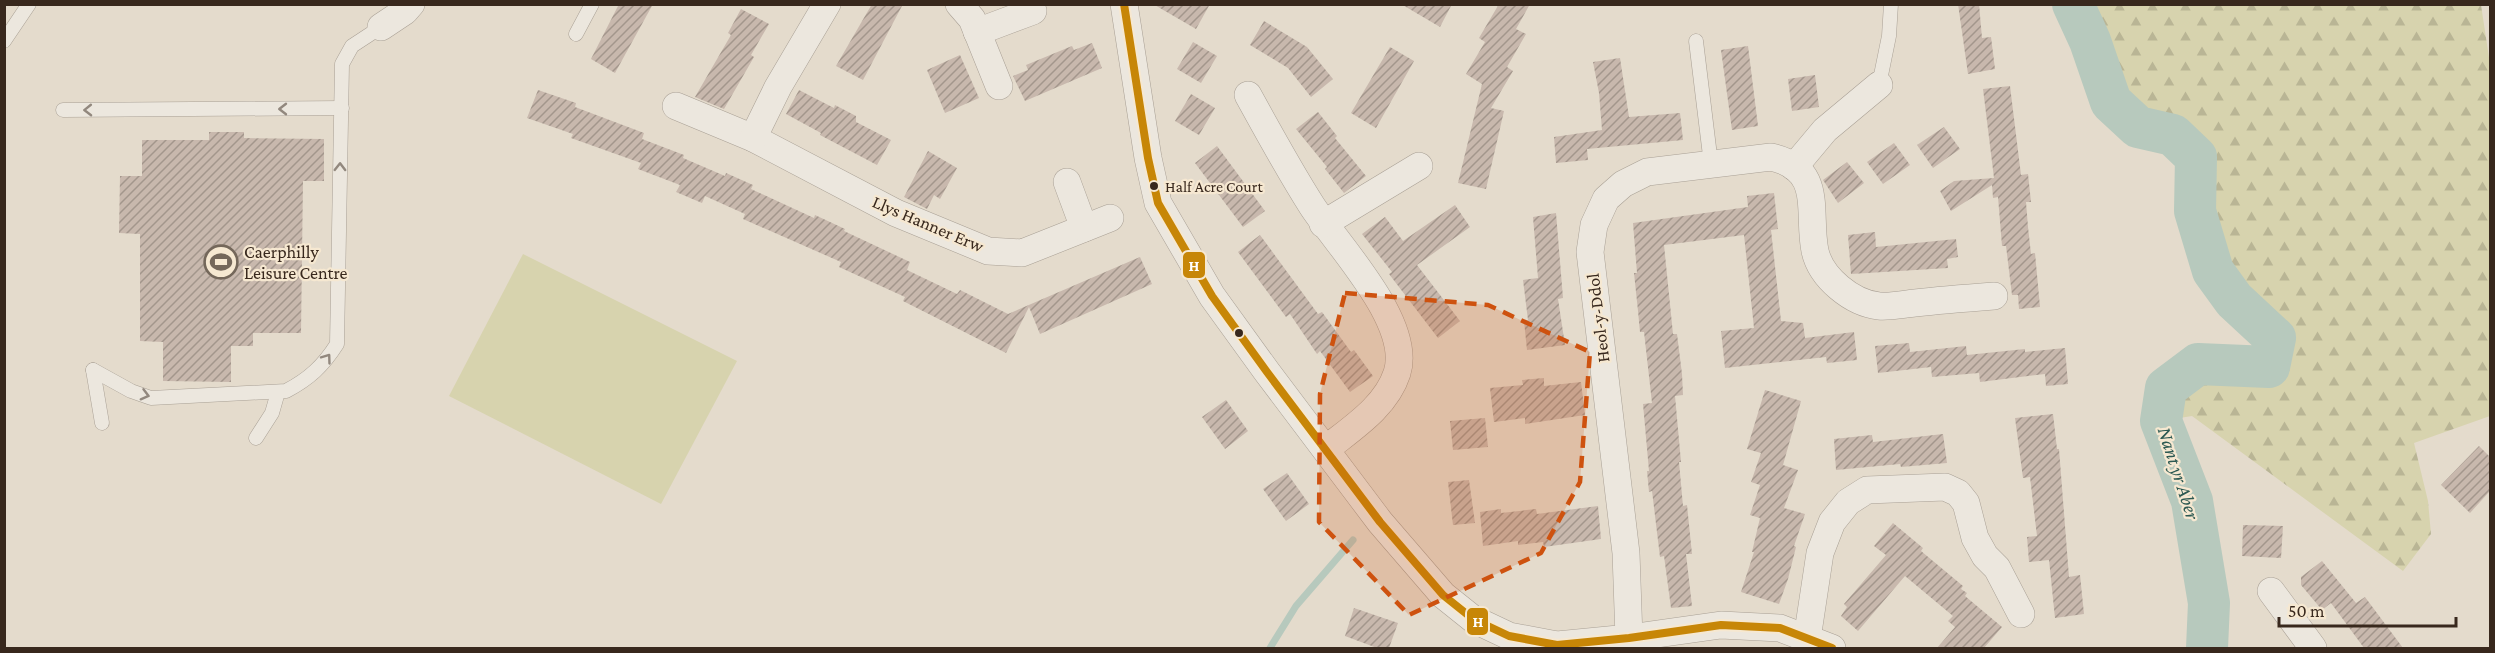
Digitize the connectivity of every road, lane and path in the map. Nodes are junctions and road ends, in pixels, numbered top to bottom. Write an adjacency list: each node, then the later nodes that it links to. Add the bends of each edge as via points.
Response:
1 (29, 4): 12 (lane)
2 (411, 4): 9 (street)
3 (592, 4): 11 (lane)
4 (827, 4): 20 (street)
5 (959, 4): 10 (street)
6 (1124, 4): 32 (street, via 1158,203 1212,296)
7 (1891, 4): 14 (lane)
8 (1033, 10): 10 (street)
9 (381, 27): 18 (lane, via 352,46 342,64)
10 (977, 32): 15 (street)
11 (576, 34)
12 (4, 41)
13 (1696, 41): 21 (lane)
14 (1880, 85): 23 (street, via 1825,130)
15 (999, 86)
16 (1248, 95): 26 (street)
17 (676, 106): 20 (street, Llys Hanner Erw)
18 (342, 108): 19 (lane, one-way to 19); 29 (lane, one-way to 18, via 305,381 325,363 337,344)
19 (63, 110)
20 (753, 138): 27 (street, Llys Hanner Erw, via 896,213 988,251 1022,253)
21 (1711, 164): 23 (street, Heol-y-Ddol, via 1771,157); 36 (street, Heol-y-Ddol, via 1647,172 1623,184 1606,199 1594,225 1590,252 1626,553)
22 (1419, 166): 26 (street)
23 (1794, 167): 28 (street, via 1811,192 1816,253 1839,288 1879,306)
24 (1067, 182): 27 (street)
25 (1110, 218): 27 (street, Llys Hanner Erw)
26 (1323, 224): 32 (street, via 1371,286 1393,329 1399,351 1397,372 1386,395)
27 (1084, 228)
28 (1994, 296)
29 (278, 392): 30 (lane, one-way to 29, via 93,370 152,398); 31 (lane, via 272,413)
30 (102, 423)
31 (256, 438)
32 (1326, 449): 38 (street, via 1380,522 1443,595)
33 (2271, 591): 40 (street)
34 (2021, 614): 37 (street, via 1997,567 1975,538 1966,503 1958,493 1945,487 1867,490 1848,502 1832,522 1820,553)
35 (1722, 637): 36 (street); 37 (street, via 1780,628)
36 (1629, 638): 38 (street, via 1557,645)
37 (1807, 639): 39 (street)
38 (1507, 642)
39 (1832, 648)
40 (2313, 648)

